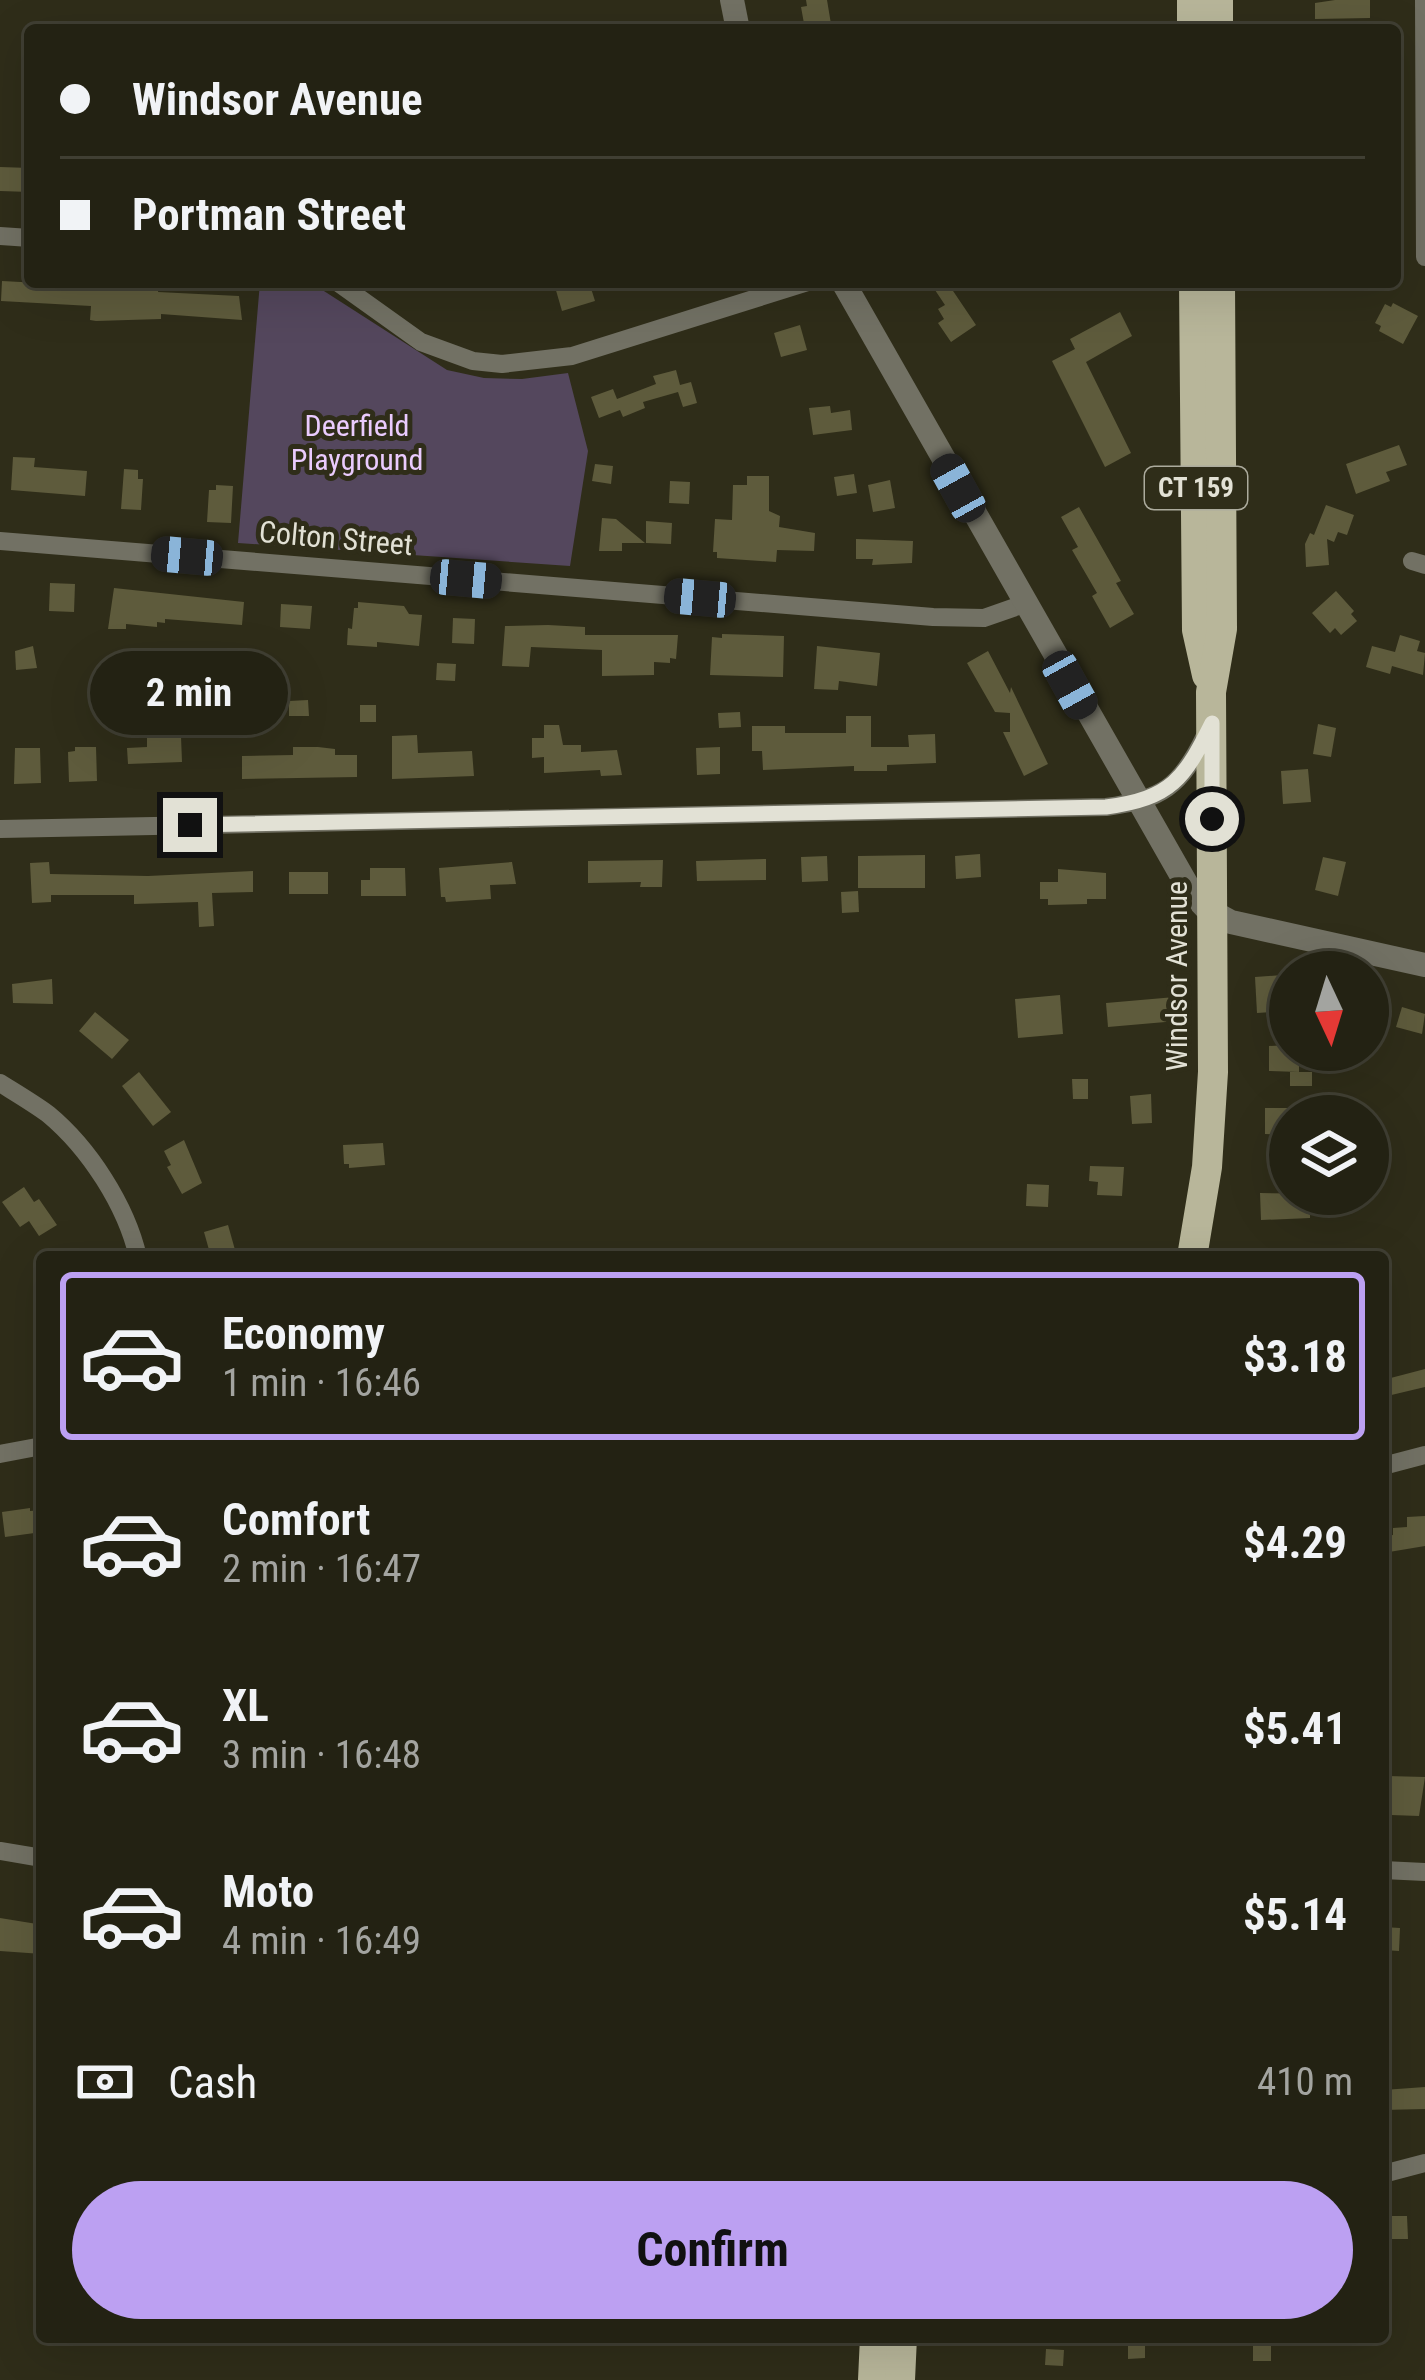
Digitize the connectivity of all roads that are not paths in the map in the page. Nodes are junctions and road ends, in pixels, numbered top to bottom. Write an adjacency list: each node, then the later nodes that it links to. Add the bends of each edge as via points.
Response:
1 (1424, 0): 2 (street)
2 (1425, 256)
3 (345, 288): 4 (street, via 421,342 502,364 572,356)
4 (789, 288)
5 (846, 288): 9 (street)
6 (1194, 288): 10 (main road, Windsor Avenue / CT 159, via 1197,630)
7 (1220, 288): 10 (main road, Windsor Avenue / CT 159, via 1222,629)
8 (0, 541): 9 (street, Colton Street, via 933,617 984,618)
9 (1024, 604): 11 (street)
10 (1212, 708): 11 (street, via 1179,781); 13 (main road, Windsor Avenue / CT 159)
11 (1136, 802): 12 (street); 13 (street, via 1182,881)
12 (0, 829)
13 (1212, 912): 14 (street, via 1242,926); 17 (main road, Windsor Avenue / CT 159, via 1211,1129)
14 (1425, 965)
15 (0, 1083): 16 (street, via 49,1115 89,1159)
16 (136, 1251)
17 (1193, 1251)
18 (36, 1447): 19 (street)
19 (0, 1454)
20 (1425, 1455): 21 (street)
21 (1389, 1464)
22 (0, 1851): 23 (street)
23 (36, 1857)
24 (1389, 1870): 25 (street)
25 (1425, 1873)
26 (1425, 2163): 27 (street)
27 (1389, 2172)
28 (875, 2343): 30 (main road)
29 (902, 2343): 31 (main road)
30 (873, 2380)
31 (900, 2380)

